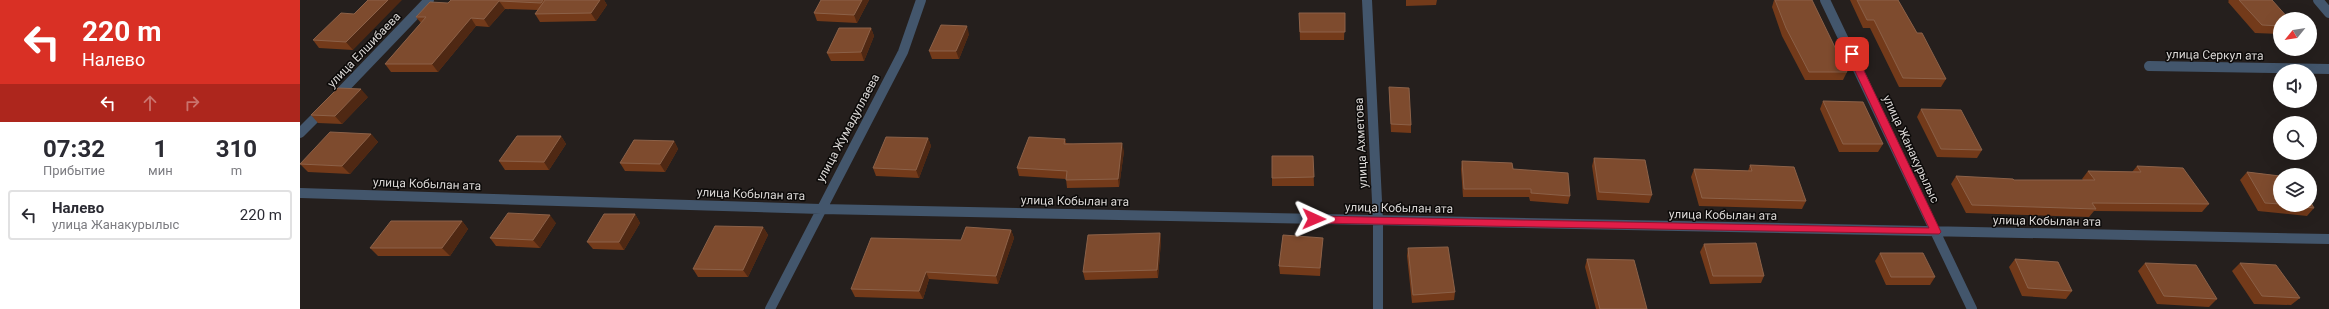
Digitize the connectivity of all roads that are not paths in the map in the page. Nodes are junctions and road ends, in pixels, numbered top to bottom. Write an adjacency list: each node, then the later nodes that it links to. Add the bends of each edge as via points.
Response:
1 (429, 0): 9 (street, улица Елшибаева)
2 (921, 0): 11 (street, улица Жумадуллаева, via 903,52)
3 (1367, 0): 12 (street, улица Ахметова)
4 (1826, 0): 13 (street, улица Жанакурылыс)
5 (2318, 0): 6 (street)
6 (2329, 14)
7 (2149, 66): 8 (street, улица Серкул ата)
8 (2329, 69)
9 (300, 134)
10 (300, 193): 11 (street, улица Кобылан ата)
11 (821, 209): 12 (street, улица Кобылан ата); 15 (street, улица Жумадуллаева)
12 (1378, 221): 13 (street, улица Кобылан ата); 16 (street, улица Ахметова)
13 (1936, 232): 14 (street, улица Кобылан ата); 17 (street, улица Жанакурылыс)
14 (2329, 240)
15 (770, 309)
16 (1378, 309)
17 (1972, 309)

